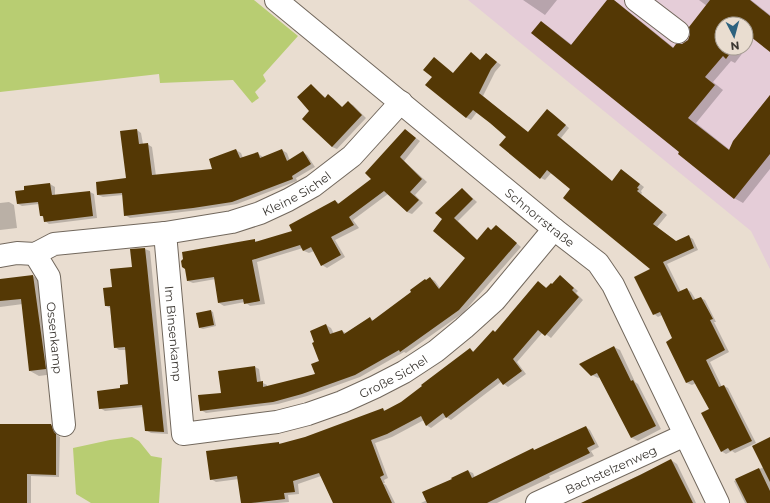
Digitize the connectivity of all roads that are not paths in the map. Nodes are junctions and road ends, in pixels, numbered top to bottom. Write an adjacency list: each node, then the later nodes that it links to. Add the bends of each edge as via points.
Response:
1 (276, 0): 4 (street, Schnorrstraße)
2 (636, 0): 3 (street)
3 (678, 32)
4 (400, 102): 5 (street, Schnorrstraße); 6 (street, Kleine Sichel, via 352,156 313,186 288,200 232,222)
5 (554, 229): 10 (street, Große Sichel, via 495,300 464,328 404,372 342,402 308,414 277,422); 11 (street, Schnorrstraße, via 598,263 613,285)
6 (164, 233): 7 (street, via 54,244); 10 (street, Im Binsenkamp)
7 (35, 254): 8 (street, via 17,253); 9 (street, Ossenkamp, via 48,277)
8 (0, 256)
9 (64, 425)
10 (183, 434)
11 (685, 435): 12 (street, Bachstelzenweg); 13 (street, Schnorrstraße)
12 (537, 503)
13 (718, 503)

